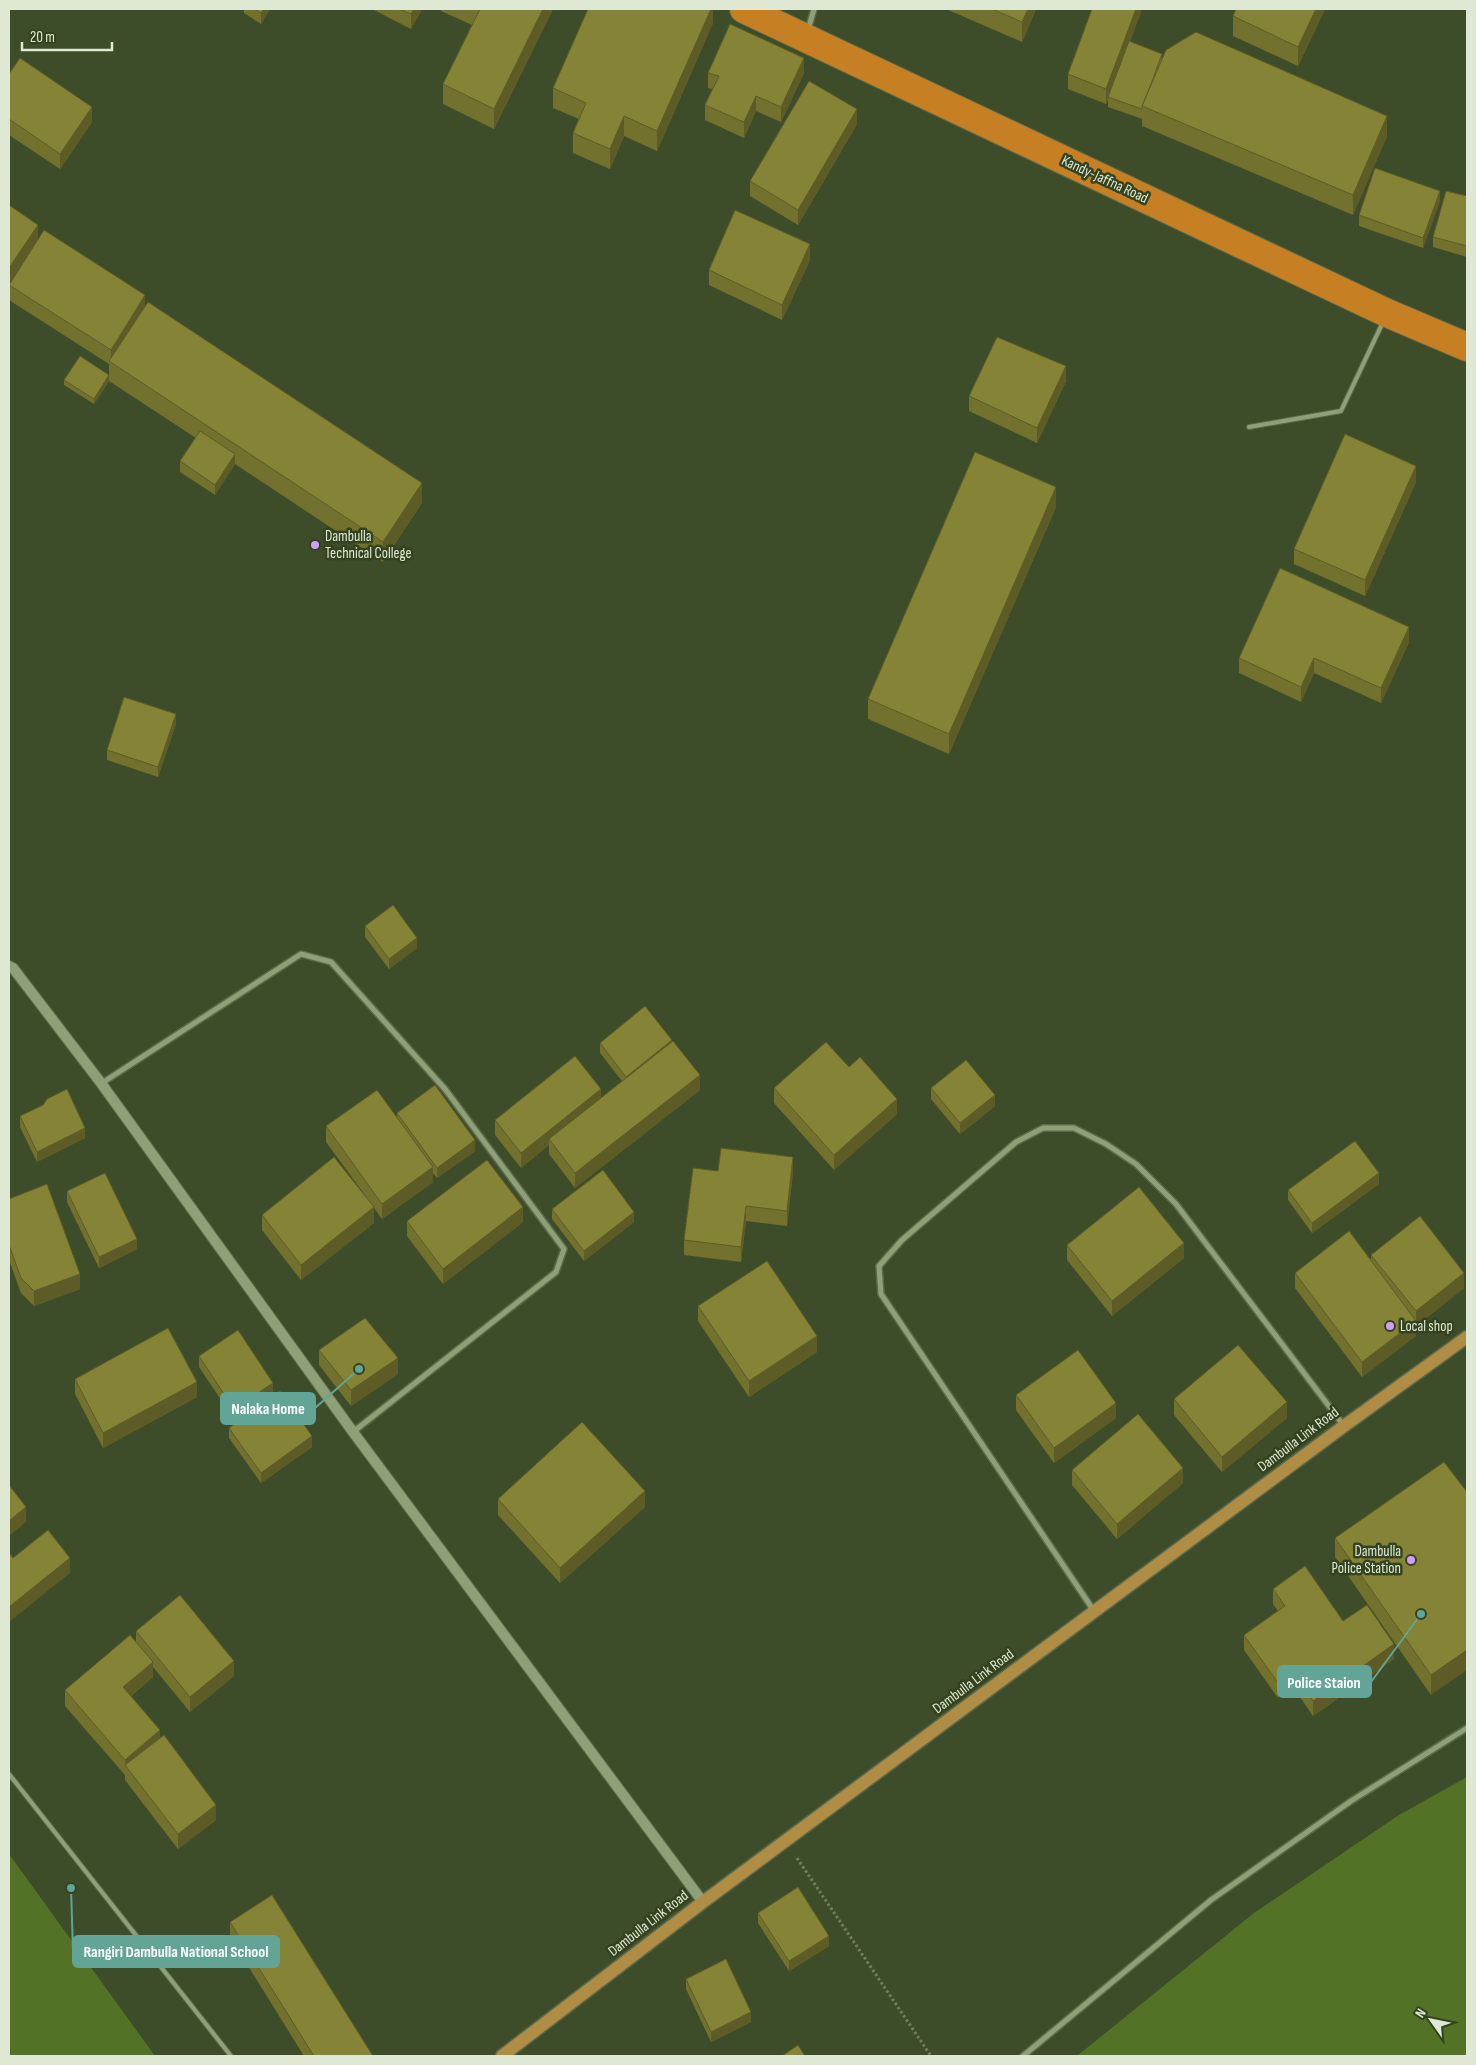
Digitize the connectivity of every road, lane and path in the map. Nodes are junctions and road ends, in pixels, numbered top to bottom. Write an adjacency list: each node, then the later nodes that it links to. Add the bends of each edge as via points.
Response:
1 (744, 9): 3 (highway, Kandy-Jaffna Road)
2 (814, 9): 3 (street)
3 (806, 38): 4 (highway, Kandy-Jaffna Road)
4 (1387, 313): 5 (highway, Kandy-Jaffna Road); 6 (lane, via 1341,411)
5 (1467, 348)
6 (1249, 427)
7 (9, 966): 8 (street)
8 (101, 1083): 11 (street); 11 (street, via 301,954 331,962 445,1089 564,1249 556,1272)
9 (1467, 1337): 10 (main road, Dambulla Link Road)
10 (1344, 1426): 12 (main road, Dambulla Link Road); 12 (street, via 1176,1204 1136,1164 1074,1128 1043,1128 1016,1142 902,1240 879,1266 881,1294)
11 (353, 1432): 16 (street)
12 (1094, 1612): 15 (main road, Dambulla Link Road)
13 (1467, 1728): 20 (street, via 1351,1801 1211,1900)
14 (9, 1774): 17 (lane)
15 (786, 1840): 16 (main road, Dambulla Link Road); 19 (path)
16 (703, 1902): 18 (main road, Dambulla Link Road)
17 (231, 2056)
18 (502, 2056)
19 (931, 2056)
20 (1023, 2056)

